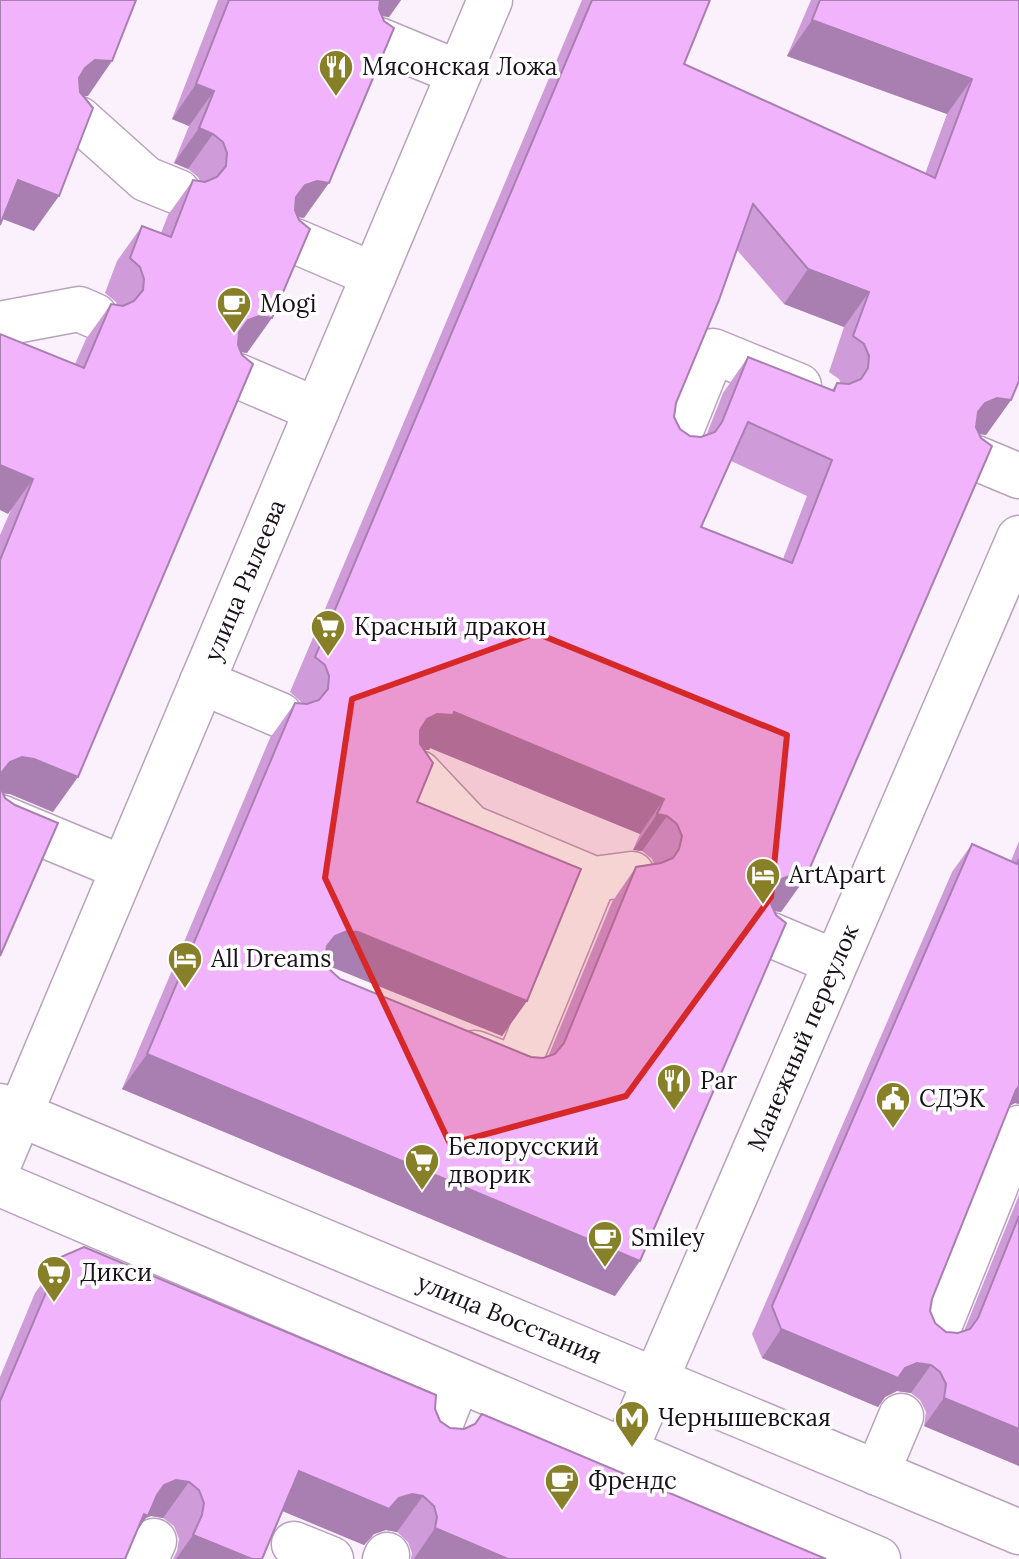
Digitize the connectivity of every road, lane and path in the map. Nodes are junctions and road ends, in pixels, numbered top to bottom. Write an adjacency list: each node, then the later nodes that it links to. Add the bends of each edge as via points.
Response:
1 (490, 0): 3 (street, улица Рылеева)
2 (379, 40): 3 (street)
3 (459, 73): 7 (street, улица Рылеева)
4 (79, 119): 5 (street, via 146,179)
5 (178, 192)
6 (295, 241): 7 (street)
7 (374, 275): 12 (street, улица Рылеева)
8 (95, 316): 9 (street, via 79,309)
9 (0, 324)
10 (238, 376): 12 (street)
11 (820, 395): 13 (street, via 713,351)
12 (317, 410): 17 (street, улица Рылеева)
13 (674, 448)
14 (976, 458): 15 (street)
15 (1019, 476)
16 (1019, 538): 23 (street, Манежный переулок)
17 (202, 682): 18 (street); 21 (street, улица Рылеева)
18 (280, 715)
19 (419, 773): 24 (street, via 470,827 613,876 516,1069)
20 (0, 817): 21 (street)
21 (123, 868): 25 (street, улица Рылеева)
22 (771, 935): 23 (street)
23 (835, 962): 31 (street, Манежный переулок)
24 (443, 1039)
25 (10, 1110): 27 (street, улица Рылеева); 31 (street, улица Восстания)
26 (1019, 1128): 29 (street)
27 (0, 1161)
28 (0, 1184): 30 (street)
29 (935, 1337)
30 (458, 1380): 33 (street); 34 (street)
31 (655, 1380): 34 (street, Манежный переулок); 35 (street, улица Восстания)
32 (901, 1416): 35 (street)
33 (434, 1441)
34 (625, 1451): 37 (street)
35 (877, 1473): 36 (street, улица Восстания)
36 (1019, 1532)
37 (878, 1559)

